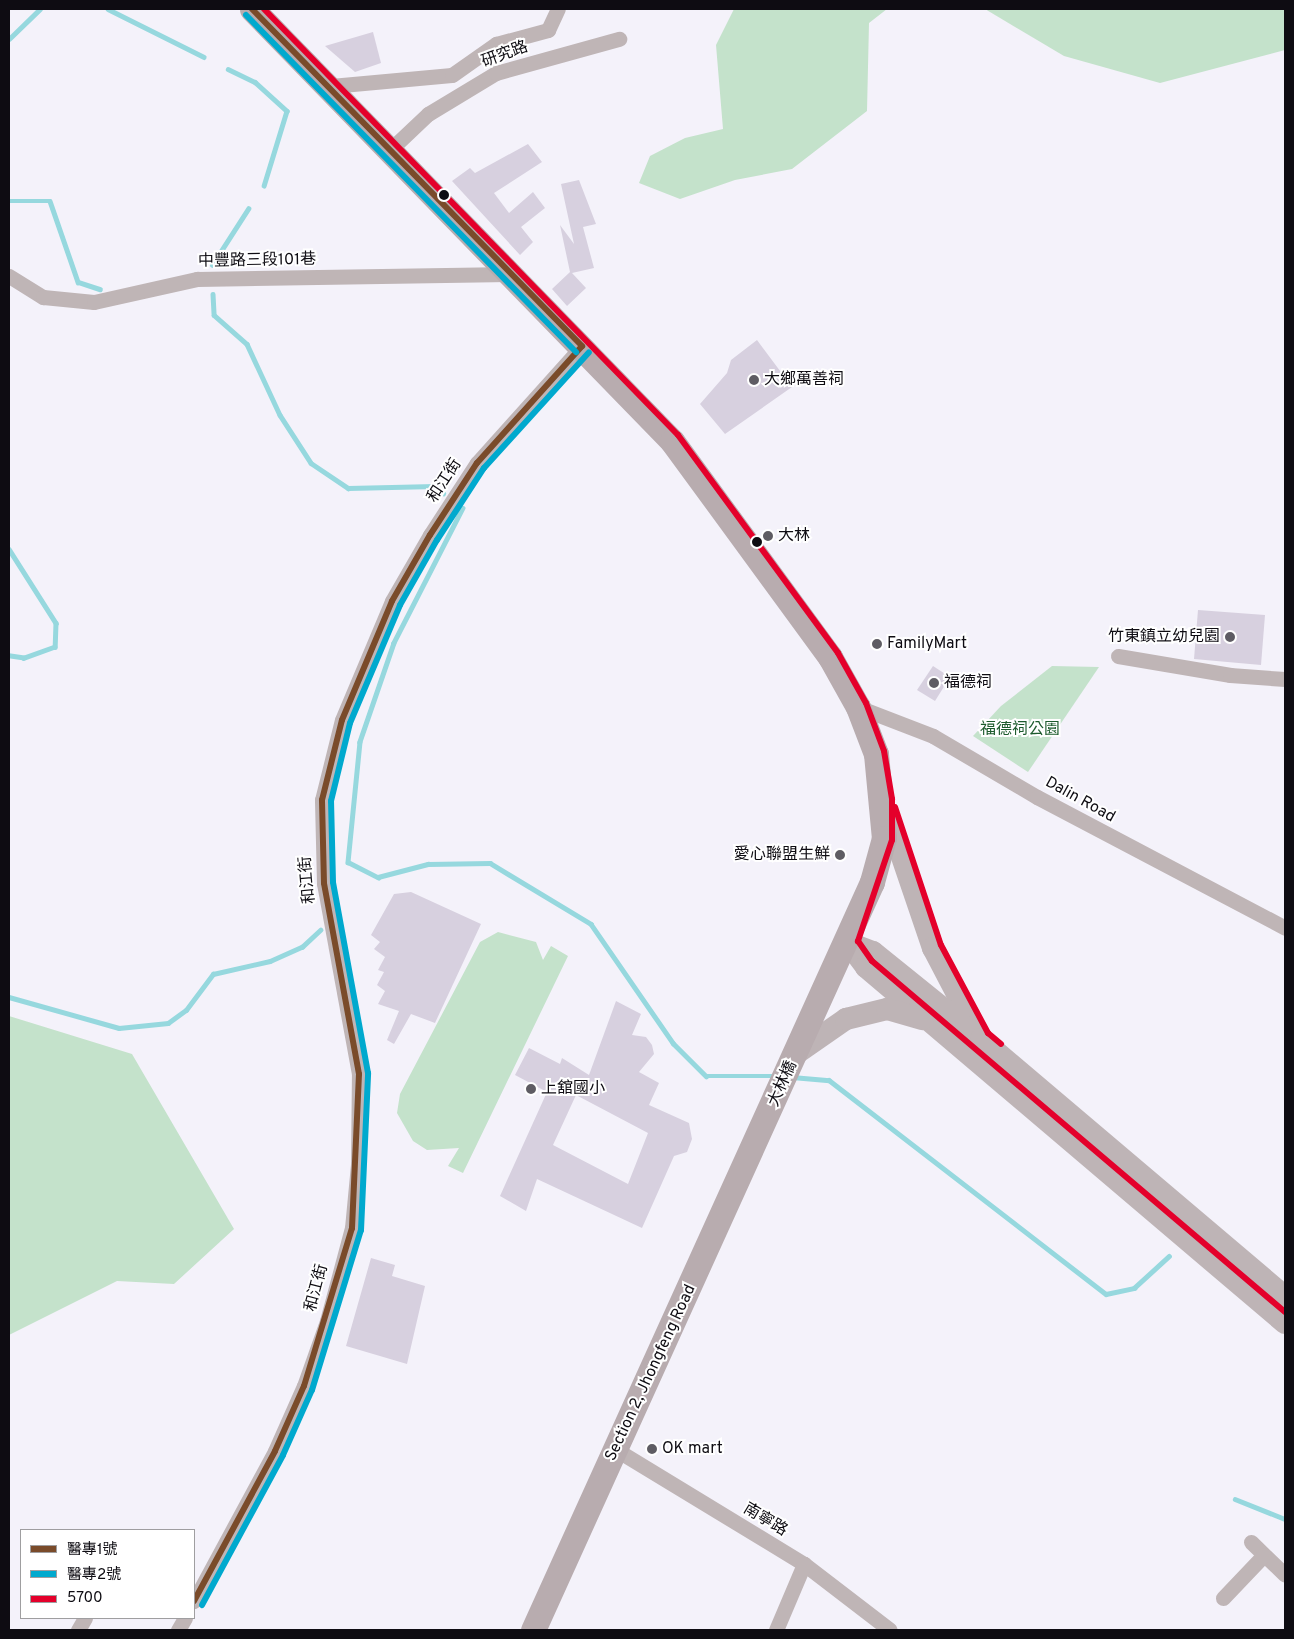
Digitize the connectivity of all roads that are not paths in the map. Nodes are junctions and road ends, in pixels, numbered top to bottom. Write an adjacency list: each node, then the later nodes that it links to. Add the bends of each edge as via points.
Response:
1 (252, 9): 4 (main road)
2 (558, 9): 4 (street, 研究路, via 548,30 496,44 452,75)
3 (619, 39): 5 (street, 研究路, via 496,73 428,114)
4 (331, 86): 5 (main road)
5 (392, 148): 6 (main road)
6 (514, 274): 7 (street, 中豐路三段101巷, via 196,280 94,302 42,297); 8 (main road)
7 (9, 276)
8 (582, 346): 11 (main road, via 672,441 807,622); 27 (street, 和江街, via 477,463 435,527 392,602 342,720 322,800 324,883 359,1074 358,1164 352,1228 327,1321 304,1386 275,1451)
9 (1118, 656): 10 (street, via 1230,675)
10 (1285, 679)
11 (858, 707): 12 (main road, via 876,754); 13 (street, Dalin Road, via 933,736 1054,806)
12 (883, 800): 14 (main road, via 884,838); 16 (street, via 933,948)
13 (1285, 928)
14 (848, 943): 15 (street, via 866,967); 16 (street, via 873,952); 17 (main road)
15 (933, 1022): 17 (street, via 887,1009 846,1018); 20 (street)
16 (981, 1039): 19 (street)
17 (797, 1053): 18 (main road, 大林橋)
18 (769, 1115): 21 (main road, Section 2, Jhongfeng Road)
19 (1285, 1297)
20 (1285, 1322)
21 (616, 1449): 24 (street, 南寧路); 32 (main road, Section 2, Jhongfeng Road)
22 (1251, 1542): 23 (street)
23 (1264, 1555): 25 (street); 26 (street)
24 (804, 1564): 33 (street); 34 (street, 南寧路)
25 (1285, 1575)
26 (1223, 1598)
27 (195, 1599)
28 (84, 1619): 30 (street)
29 (184, 1619): 31 (street)
30 (78, 1630)
31 (178, 1630)
32 (532, 1630)
33 (776, 1630)
34 (890, 1630)

